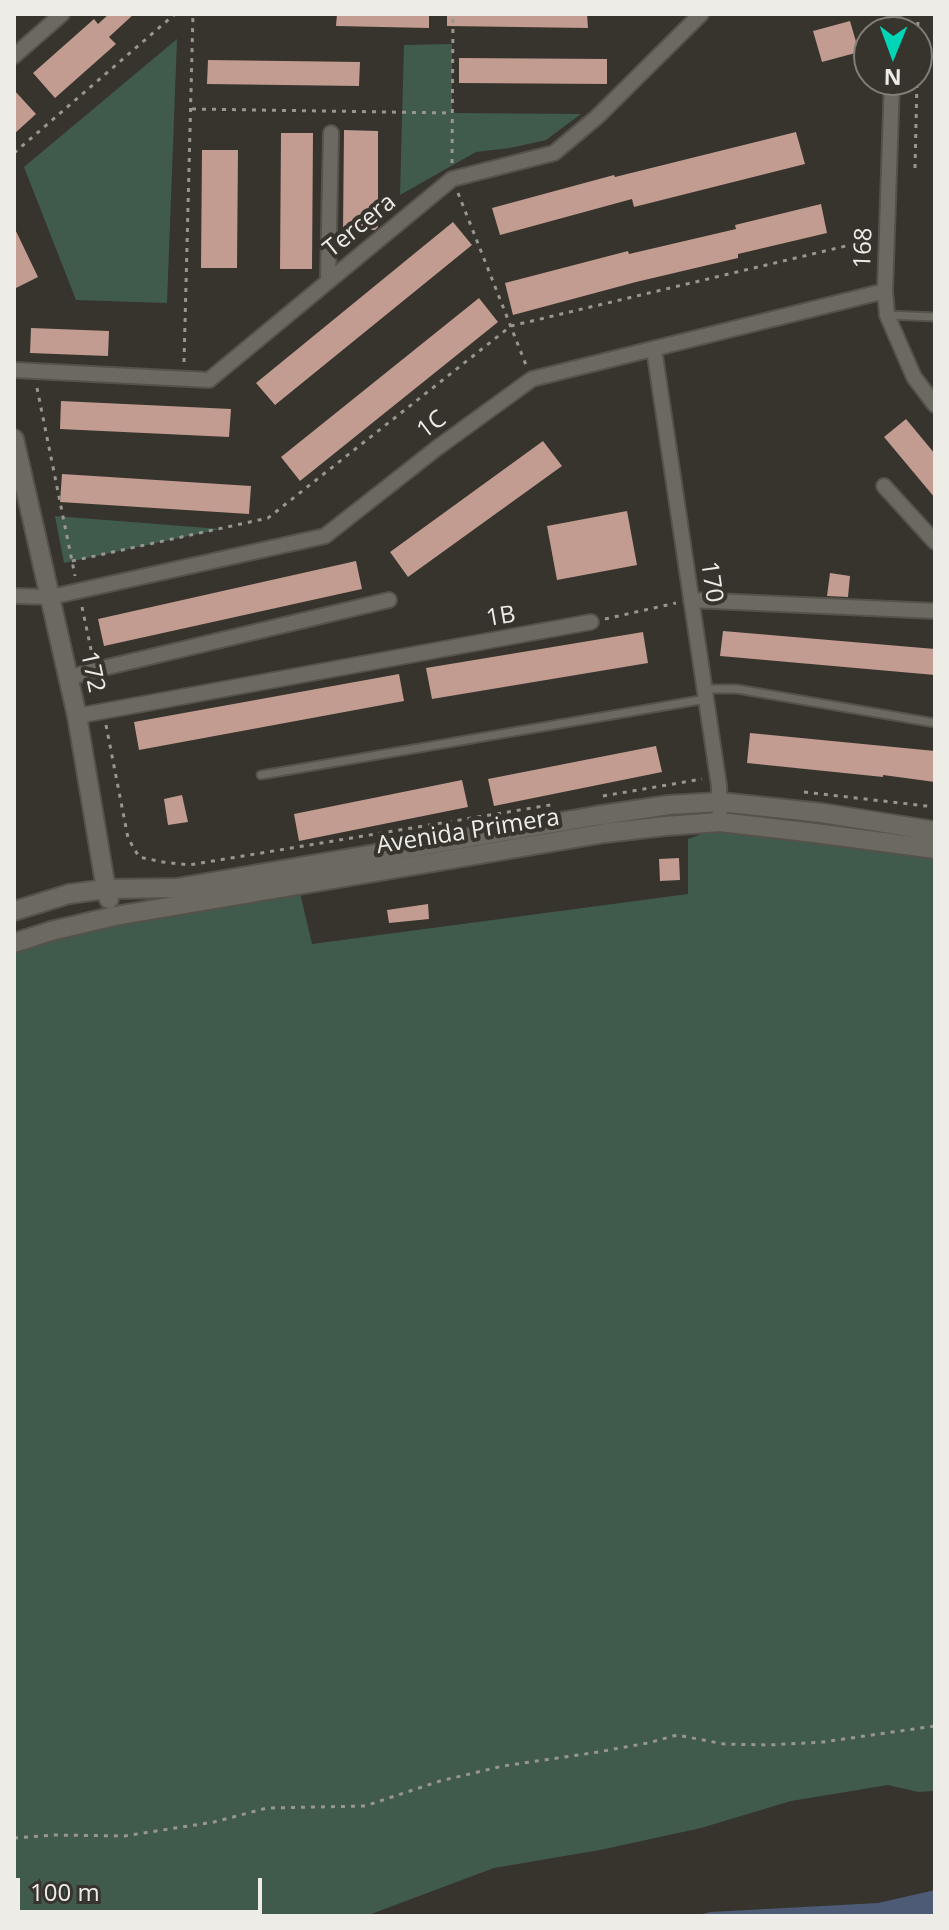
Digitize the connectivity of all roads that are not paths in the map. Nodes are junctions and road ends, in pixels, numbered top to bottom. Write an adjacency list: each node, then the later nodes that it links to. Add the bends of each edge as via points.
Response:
1 (62, 14): 3 (street)
2 (701, 14): 6 (street, Tercera, via 554,153 452,179)
3 (14, 56)
4 (891, 96): 7 (street, 168)
5 (331, 133): 6 (street)
6 (328, 280): 11 (street, Tercera, via 209,380)
7 (885, 291): 8 (street, 168); 10 (street, 1C)
8 (887, 315): 9 (lane); 12 (street, 168, via 914,377)
9 (935, 317)
10 (654, 349): 17 (street, 1C, via 532,379 325,536); 19 (street, 170)
11 (14, 370)
12 (935, 405)
13 (14, 439): 17 (street, 172)
14 (884, 486): 15 (street)
15 (935, 542)
16 (14, 596): 17 (street, 1C)
17 (51, 597): 22 (street, 172)
18 (389, 600): 22 (street)
19 (691, 600): 20 (street); 23 (street, 170)
20 (935, 611)
21 (591, 622): 24 (street, 1B)
22 (69, 678): 24 (street, 172)
23 (706, 694): 25 (lane, via 737,689); 26 (lane); 27 (street, 170)
24 (77, 716): 31 (street, 172)
25 (935, 723)
26 (261, 775)
27 (720, 802): 28 (street, 170); 29 (street, Avenida Primera); 31 (street, Avenida Primera, via 595,816 177,888)
28 (720, 822): 30 (street, Avenida Primera); 33 (street, Avenida Primera, via 605,833)
29 (935, 831)
30 (935, 849)
31 (106, 889): 32 (street, Avenida Primera); 33 (street, 172)
32 (14, 911)
33 (115, 916): 34 (street, Avenida Primera)
34 (14, 943)

